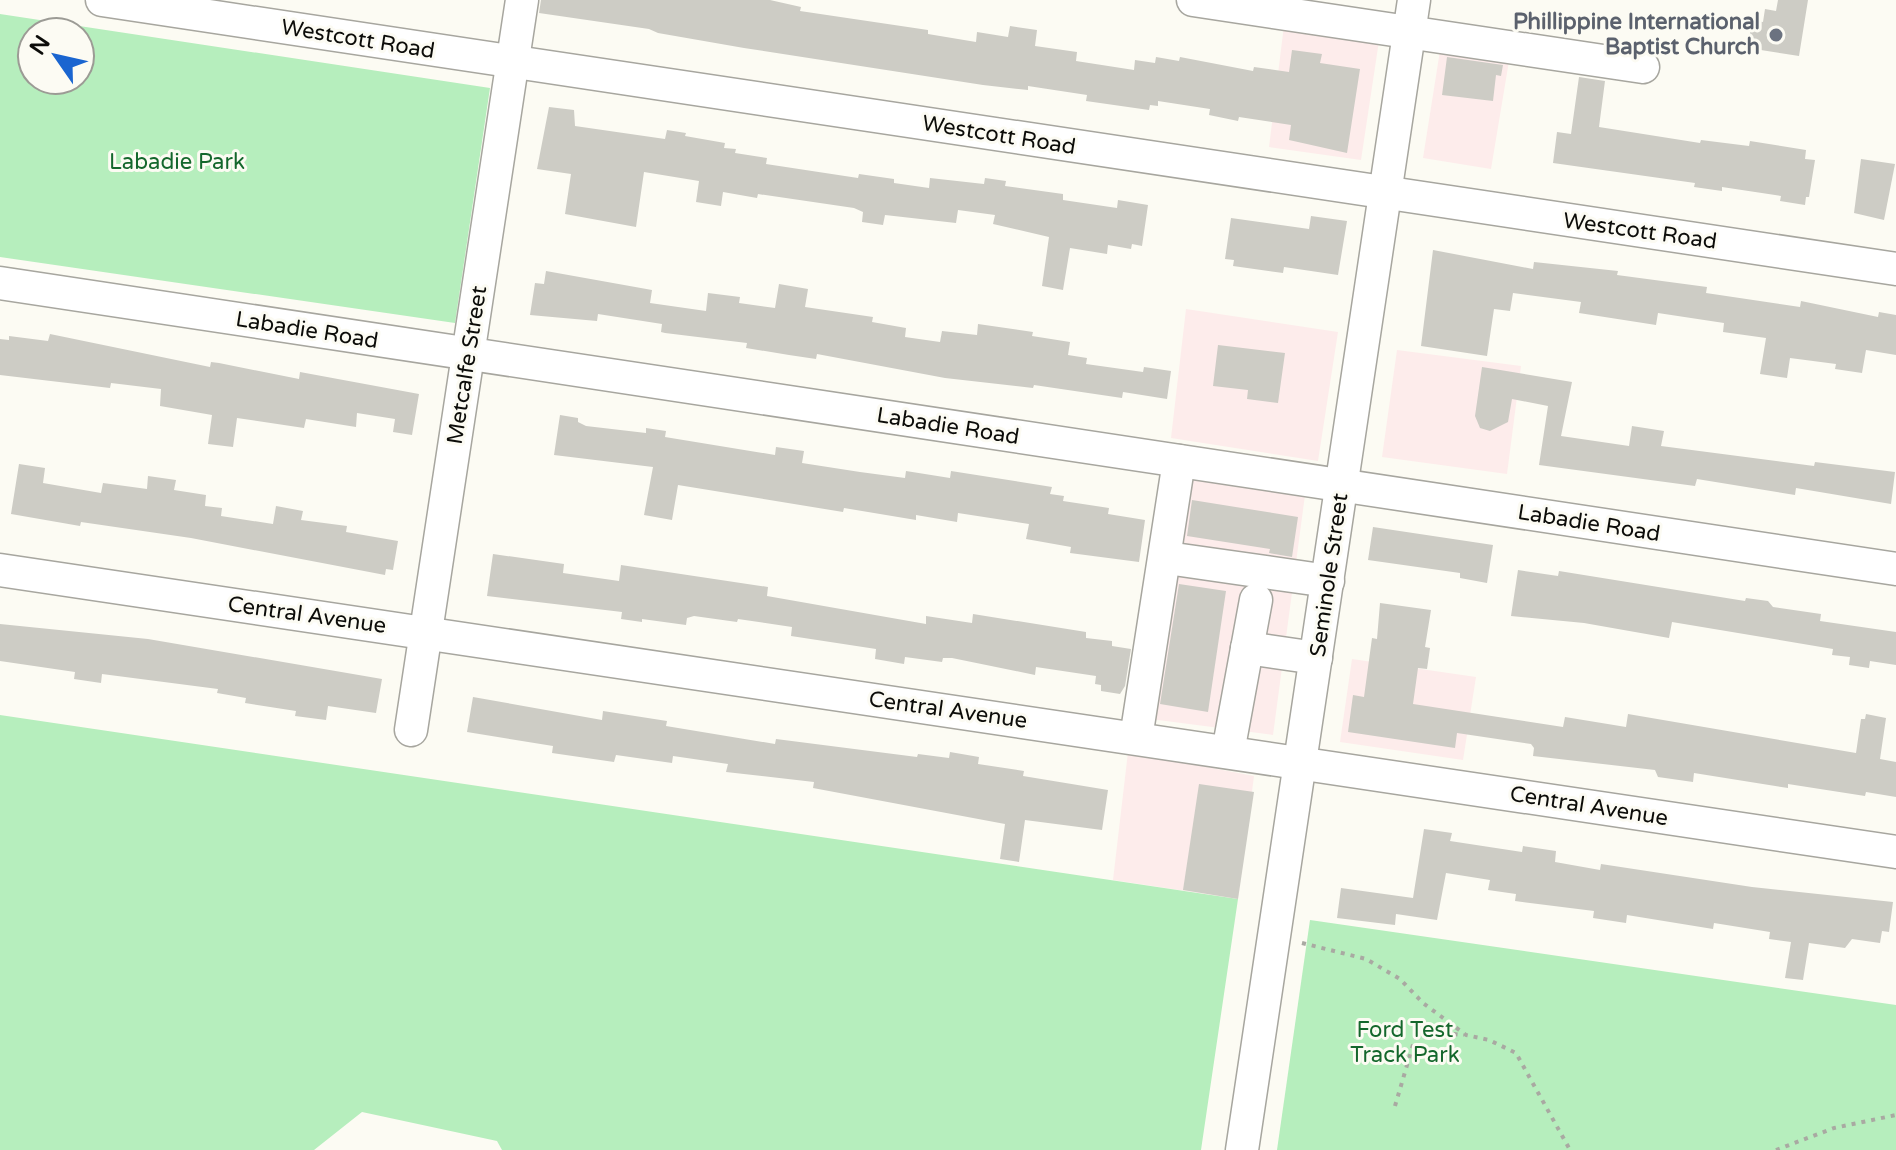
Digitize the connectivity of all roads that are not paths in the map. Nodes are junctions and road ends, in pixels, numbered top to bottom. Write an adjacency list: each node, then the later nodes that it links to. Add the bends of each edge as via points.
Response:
1 (102, 0): 6 (street, Westcott Road)
2 (522, 0): 6 (street, Metcalfe Street)
3 (1193, 0): 5 (street)
4 (1414, 0): 5 (street, Seminole Street)
5 (1409, 32): 7 (street); 8 (street, Seminole Street)
6 (513, 62): 8 (street, Westcott Road); 11 (street, Metcalfe Street)
7 (1643, 67)
8 (1385, 193): 9 (street, Westcott Road); 13 (street, Seminole Street)
9 (1896, 269)
10 (0, 283): 11 (street, Labadie Road)
11 (468, 354): 12 (street, Labadie Road); 19 (street, Metcalfe Street)
12 (1179, 461): 13 (street, Labadie Road); 14 (street)
13 (1342, 485): 15 (street, Labadie Road); 17 (street, Seminole Street)
14 (1167, 558): 17 (street); 23 (street)
15 (1896, 569)
16 (0, 570): 19 (street, Central Avenue)
17 (1328, 581): 21 (street, Seminole Street)
18 (1256, 600): 20 (street)
19 (425, 633): 22 (street, Metcalfe Street); 23 (street, Central Avenue)
20 (1247, 648): 21 (street); 24 (street)
21 (1316, 658): 25 (street, Seminole Street)
22 (411, 730)
23 (1136, 738): 24 (street, Central Avenue)
24 (1228, 752): 25 (street, Central Avenue)
25 (1301, 763): 26 (street, Central Avenue); 27 (street, Seminole Street)
26 (1896, 852)
27 (1242, 1150)

